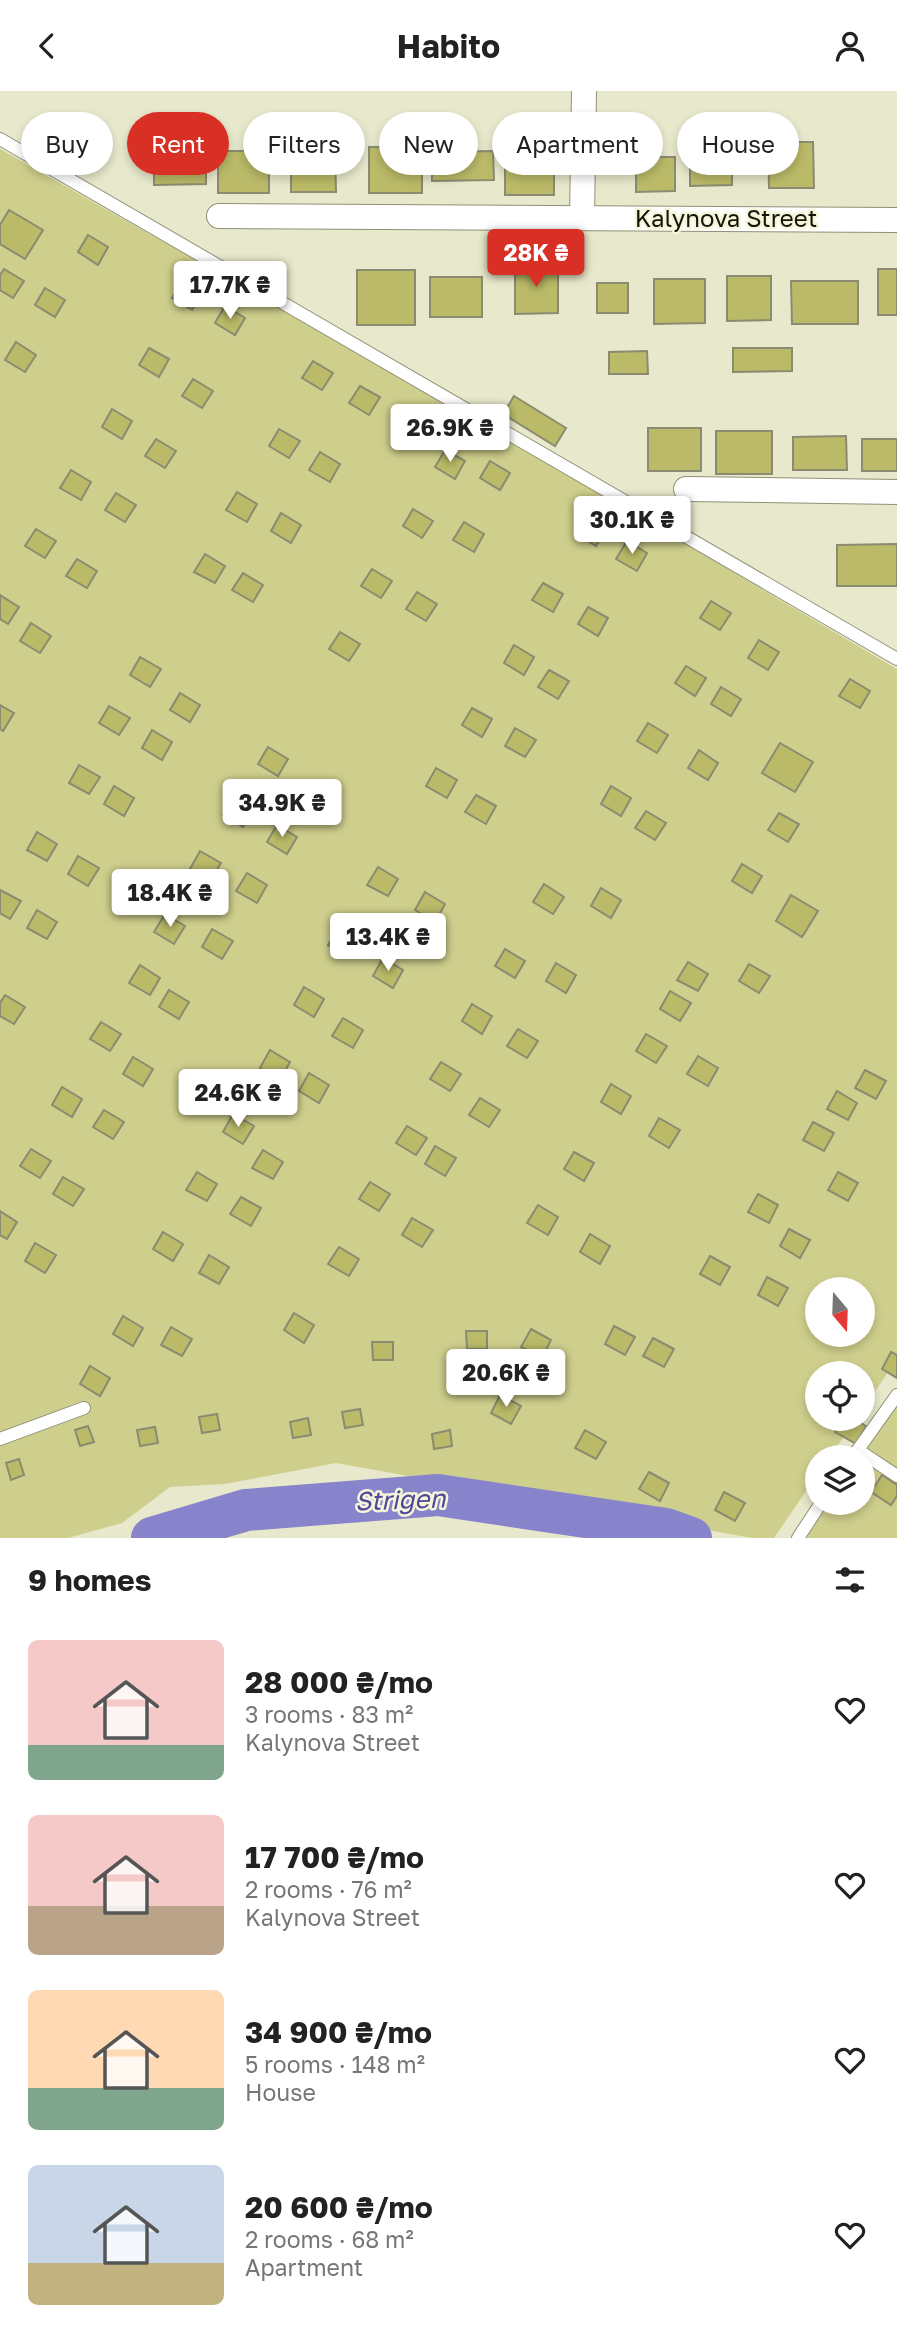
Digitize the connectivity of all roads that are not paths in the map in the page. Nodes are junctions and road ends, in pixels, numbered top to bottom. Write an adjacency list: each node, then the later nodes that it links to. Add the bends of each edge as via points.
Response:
1 (584, 91): 4 (street)
2 (0, 139): 8 (lane)
3 (219, 216): 4 (street, Kalynova Street)
4 (582, 218): 5 (street, Kalynova Street)
5 (897, 220)
6 (686, 489): 7 (street)
7 (897, 492)
8 (897, 659)
9 (897, 1395): 12 (lane)
10 (84, 1408): 11 (lane)
11 (0, 1439)
12 (861, 1445)
13 (875, 1464): 14 (lane)
14 (897, 1476)
15 (813, 1515): 16 (lane)
16 (798, 1538)

